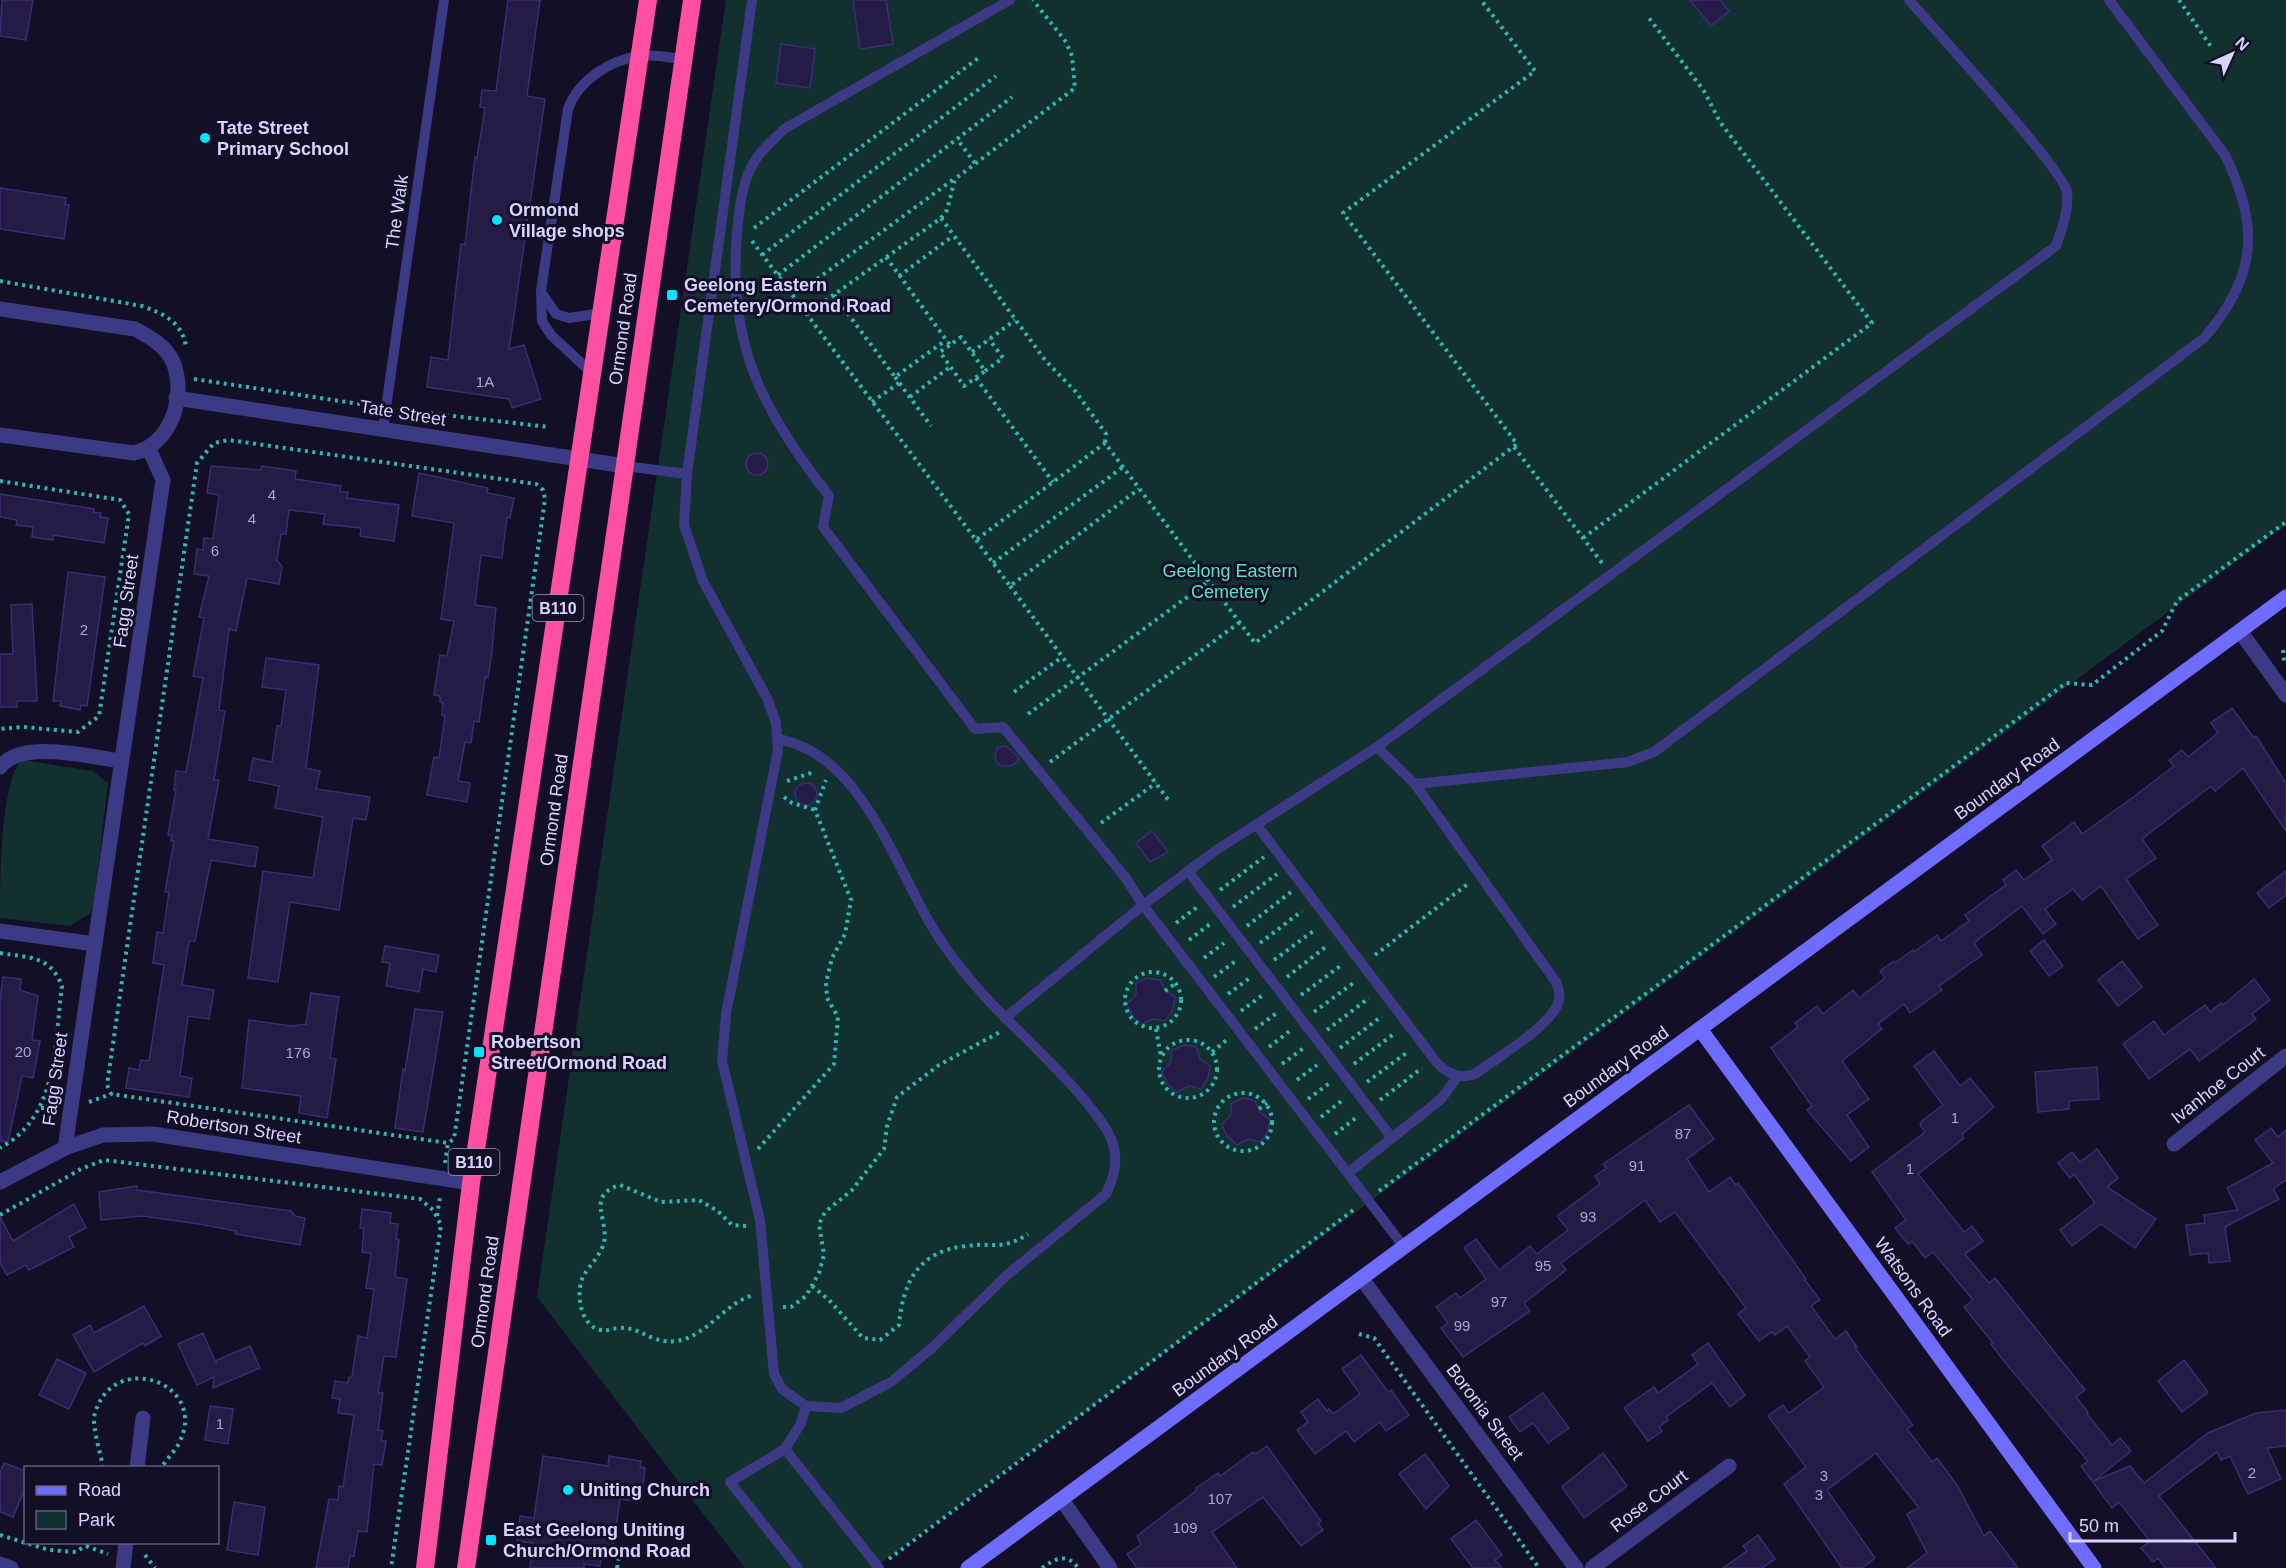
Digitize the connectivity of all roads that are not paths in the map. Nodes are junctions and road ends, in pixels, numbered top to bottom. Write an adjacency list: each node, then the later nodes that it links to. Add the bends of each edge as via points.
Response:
1 (444, 0): 15 (lane, The Walk)
2 (648, 0): 8 (highway, Ormond Road / B110)
3 (692, 0): 9 (highway, Ormond Road / B110)
4 (752, 0): 20 (lane)
5 (1010, 0): 31 (lane, via 784,129 756,159 739,214 736,300 745,348 773,416 830,496 823,527 975,729 1004,727 1125,877)
6 (1909, 0): 25 (lane, via 2039,148 2067,190 2065,223 2056,246)
7 (2109, 0): 28 (lane, via 2225,155 2239,184 2248,217 2247,252 2240,282 2222,317 2204,339 1654,752 1628,762)
8 (640, 56): 9 (lane, Ormond Road); 10 (lane, Ormond Road, via 604,69 573,94); 12 (highway, Ormond Road / B110)
9 (683, 59): 19 (highway, Ormond Road / B110)
10 (541, 291): 12 (lane, Ormond Road, via 556,314 569,318); 13 (lane, Ormond Road, via 542,321 551,335)
11 (0, 309): 14 (street, via 135,329 155,339 172,360 177,377)
12 (602, 313): 13 (highway, Ormond Road / B110)
13 (593, 374): 18 (highway, Ormond Road / B110)
14 (176, 398): 15 (street, Tate Street); 17 (street, via 172,422)
15 (383, 429): 18 (street, Tate Street)
16 (0, 435): 17 (street, via 134,453)
17 (149, 449): 26 (street, Fagg Street, via 163,480)
18 (581, 459): 19 (street, Tate Street); 43 (highway, Ormond Road / B110)
19 (625, 466): 20 (lane); 58 (highway, Ormond Road / B110)
20 (687, 474): 24 (lane, via 684,525 703,581 766,698 776,723)
21 (2286, 597): 22 (main road, Boundary Road)
22 (2240, 631): 23 (street); 35 (main road, Boundary Road)
23 (2286, 695)
24 (777, 739): 34 (lane, via 797,742 818,753 858,794 949,952); 46 (lane, via 726,1014 722,1061 761,1227 774,1374 782,1389)
25 (1377, 747): 28 (lane); 29 (lane)
26 (121, 761): 27 (street, via 41,751 21,754); 33 (street, Fagg Street)
27 (0, 767)
28 (1415, 784): 37 (lane, via 1556,982 1560,999 1554,1012 1541,1024 1475,1074)
29 (1256, 824): 30 (lane); 37 (lane, via 1439,1065)
30 (1188, 871): 31 (lane); 38 (lane)
31 (1143, 905): 34 (lane); 41 (lane)
32 (0, 931): 33 (street)
33 (95, 944): 40 (street, Fagg Street)
34 (1005, 1018): 46 (lane, via 1086,1104 1107,1132 1112,1142 1115,1175 1106,1194 1015,1268 891,1382 842,1408)
35 (1700, 1029): 44 (main road, Boundary Road); 64 (main road, Watsons Road)
36 (2286, 1056): 39 (street, Ivanhoe Court)
37 (1458, 1076): 38 (lane, via 1441,1099)
38 (1392, 1138): 41 (lane)
39 (2174, 1144)
40 (65, 1148): 42 (street, Robertson Street); 43 (street, Robertson Street, via 103,1135 153,1134)
41 (1348, 1173): 44 (lane)
42 (0, 1182)
43 (471, 1183): 57 (highway, Ormond Road / B110)
44 (1404, 1247): 45 (main road, Boundary Road)
45 (1362, 1279): 51 (main road, Boundary Road); 62 (street, Boronia Street)
46 (806, 1406): 48 (lane)
47 (143, 1418): 49 (street)
48 (785, 1449): 54 (lane); 59 (lane, via 730,1482)
49 (136, 1466)
50 (1729, 1466): 63 (street, Rose Court)
51 (1062, 1500): 60 (main road, Boundary Road); 61 (street)
52 (126, 1544): 56 (street)
53 (0, 1564): 55 (street)
54 (878, 1567)
55 (11, 1568)
56 (123, 1568)
57 (425, 1568)
58 (466, 1568)
59 (798, 1568)
60 (968, 1568)
61 (1110, 1568)
62 (1576, 1568)
63 (1592, 1568)
64 (2094, 1568)

